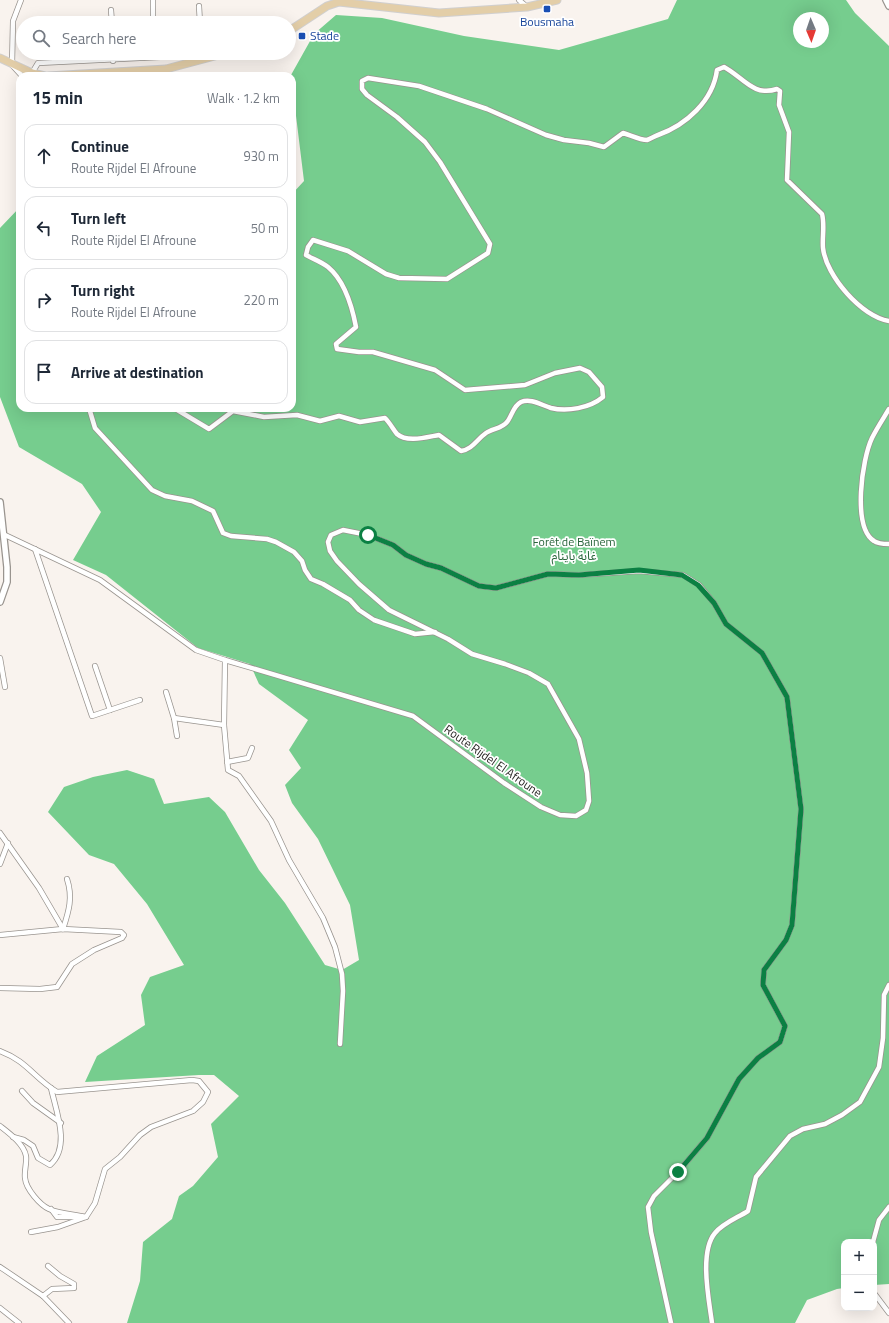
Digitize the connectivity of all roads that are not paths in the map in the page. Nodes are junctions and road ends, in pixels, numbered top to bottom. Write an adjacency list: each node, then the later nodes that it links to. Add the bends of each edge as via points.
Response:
1 (21, 0): 19 (street, via 13,21)
2 (153, 0): 12 (street)
3 (519, 0): 9 (street)
4 (557, 0): 6 (main road)
5 (886, 0): 8 (street)
6 (543, 1): 9 (main road)
7 (199, 6): 13 (street)
8 (889, 6)
9 (527, 7): 14 (main road, via 439,13 339,2 327,6)
10 (111, 10): 11 (street)
11 (111, 16)
12 (153, 16)
13 (200, 16)
14 (296, 26)
15 (0, 58): 19 (main road)
16 (120, 60): 18 (street)
17 (200, 60): 23 (main road, via 166,69)
18 (113, 61): 22 (street, via 38,63)
19 (12, 65): 20 (street); 21 (main road)
20 (18, 72)
21 (30, 72)
22 (33, 72)
23 (115, 72)
24 (889, 322): 29 (street, via 875,318 860,307 834,275 823,248 822,214 787,180 789,132 781,115 780,91 777,89 770,92 751,88 724,67 717,70 716,80 709,94 690,118 669,131 646,140 623,133 604,147 546,135 487,109 419,86 368,78 362,81 362,89 425,142 490,244 488,253 447,279 399,278 386,274 348,251 313,240 306,255 327,266 340,280 353,310 356,328 336,344 337,349 373,352 435,370 465,390 525,385 555,373 580,368 589,372 602,387 603,397 596,403 577,408 551,408 529,401 521,402 515,407 506,424 485,434 469,450 462,451 438,435 414,438 398,435 385,418 360,422 339,416 320,421 297,415 264,417)
25 (889, 409): 32 (street, via 872,439 864,464 862,518 867,533 874,541)
26 (90, 412): 35 (street, via 95,428 152,490 165,496 192,501 213,511 223,533 245,538 268,539 294,552 311,579 350,600 374,620 415,634)
27 (180, 412): 28 (street, via 208,429)
28 (232, 412)
29 (238, 412)
30 (0, 502): 31 (street)
31 (5, 535): 33 (street); 34 (street, via 7,582)
32 (889, 544)
33 (35, 549): 37 (street, via 100,580 196,650); 42 (street, via 92,716)
34 (0, 602)
35 (435, 632): 37 (street, Route Rijdel El Afroune, via 472,654 529,673 548,684 579,739 587,773 589,801 586,810 576,816 560,815 541,807 413,716); 75 (street, Route Rijdel El Afroune, via 389,610 359,584 330,551 328,542 331,535 344,530 368,535 393,545 406,555 479,586 496,588 548,574 579,575 639,570 682,575 698,585 714,603 726,624 762,653 787,697 801,809 792,925 786,940 764,970 763,985 785,1026 780,1042 758,1058 739,1079 707,1138 654,1196 648,1207)
36 (0, 658): 39 (street)
37 (225, 660): 44 (street)
38 (95, 666): 42 (street)
39 (5, 687)
40 (166, 692): 43 (street)
41 (140, 700): 42 (street)
42 (110, 710)
43 (174, 718): 44 (street); 45 (street)
44 (224, 725): 47 (street)
45 (177, 736)
46 (252, 748): 47 (street, via 248,758)
47 (227, 762): 56 (street, via 228,770 239,776 271,821 289,860 323,918 335,947 342,974 343,991)
48 (0, 833): 49 (street)
49 (8, 843): 50 (street); 52 (street)
50 (0, 864)
51 (67, 879): 52 (street, via 71,891 70,908)
52 (63, 929): 53 (street); 55 (street, via 121,932 124,936 72,964 57,987)
53 (0, 935)
54 (889, 985): 76 (street, via 884,995 879,1067 860,1102 825,1124 803,1129 790,1136 756,1177 748,1211 714,1234 708,1247 706,1268)
55 (0, 988)
56 (340, 1044)
57 (0, 1051): 58 (street, via 26,1065)
58 (51, 1088): 60 (street); 64 (street, via 57,1092 192,1080 199,1081 208,1092 203,1102 193,1111 140,1135 105,1169 95,1203)
59 (22, 1091): 60 (street, via 33,1103)
60 (61, 1123): 62 (street, via 56,1160 50,1165 38,1158 33,1146)
61 (0, 1126): 62 (street)
62 (13, 1137): 64 (street, via 26,1156 24,1180 38,1200 57,1218)
63 (889, 1207): 66 (street, via 879,1220)
64 (86, 1217): 65 (street, via 58,1227)
65 (31, 1232)
66 (874, 1239)
67 (48, 1266): 69 (street, via 75,1286 73,1289 52,1290)
68 (0, 1267): 69 (street)
69 (43, 1296): 74 (street)
70 (877, 1297): 72 (street)
71 (0, 1308): 73 (street)
72 (889, 1313)
73 (19, 1323)
74 (69, 1323)
75 (671, 1323)
76 (712, 1323)

